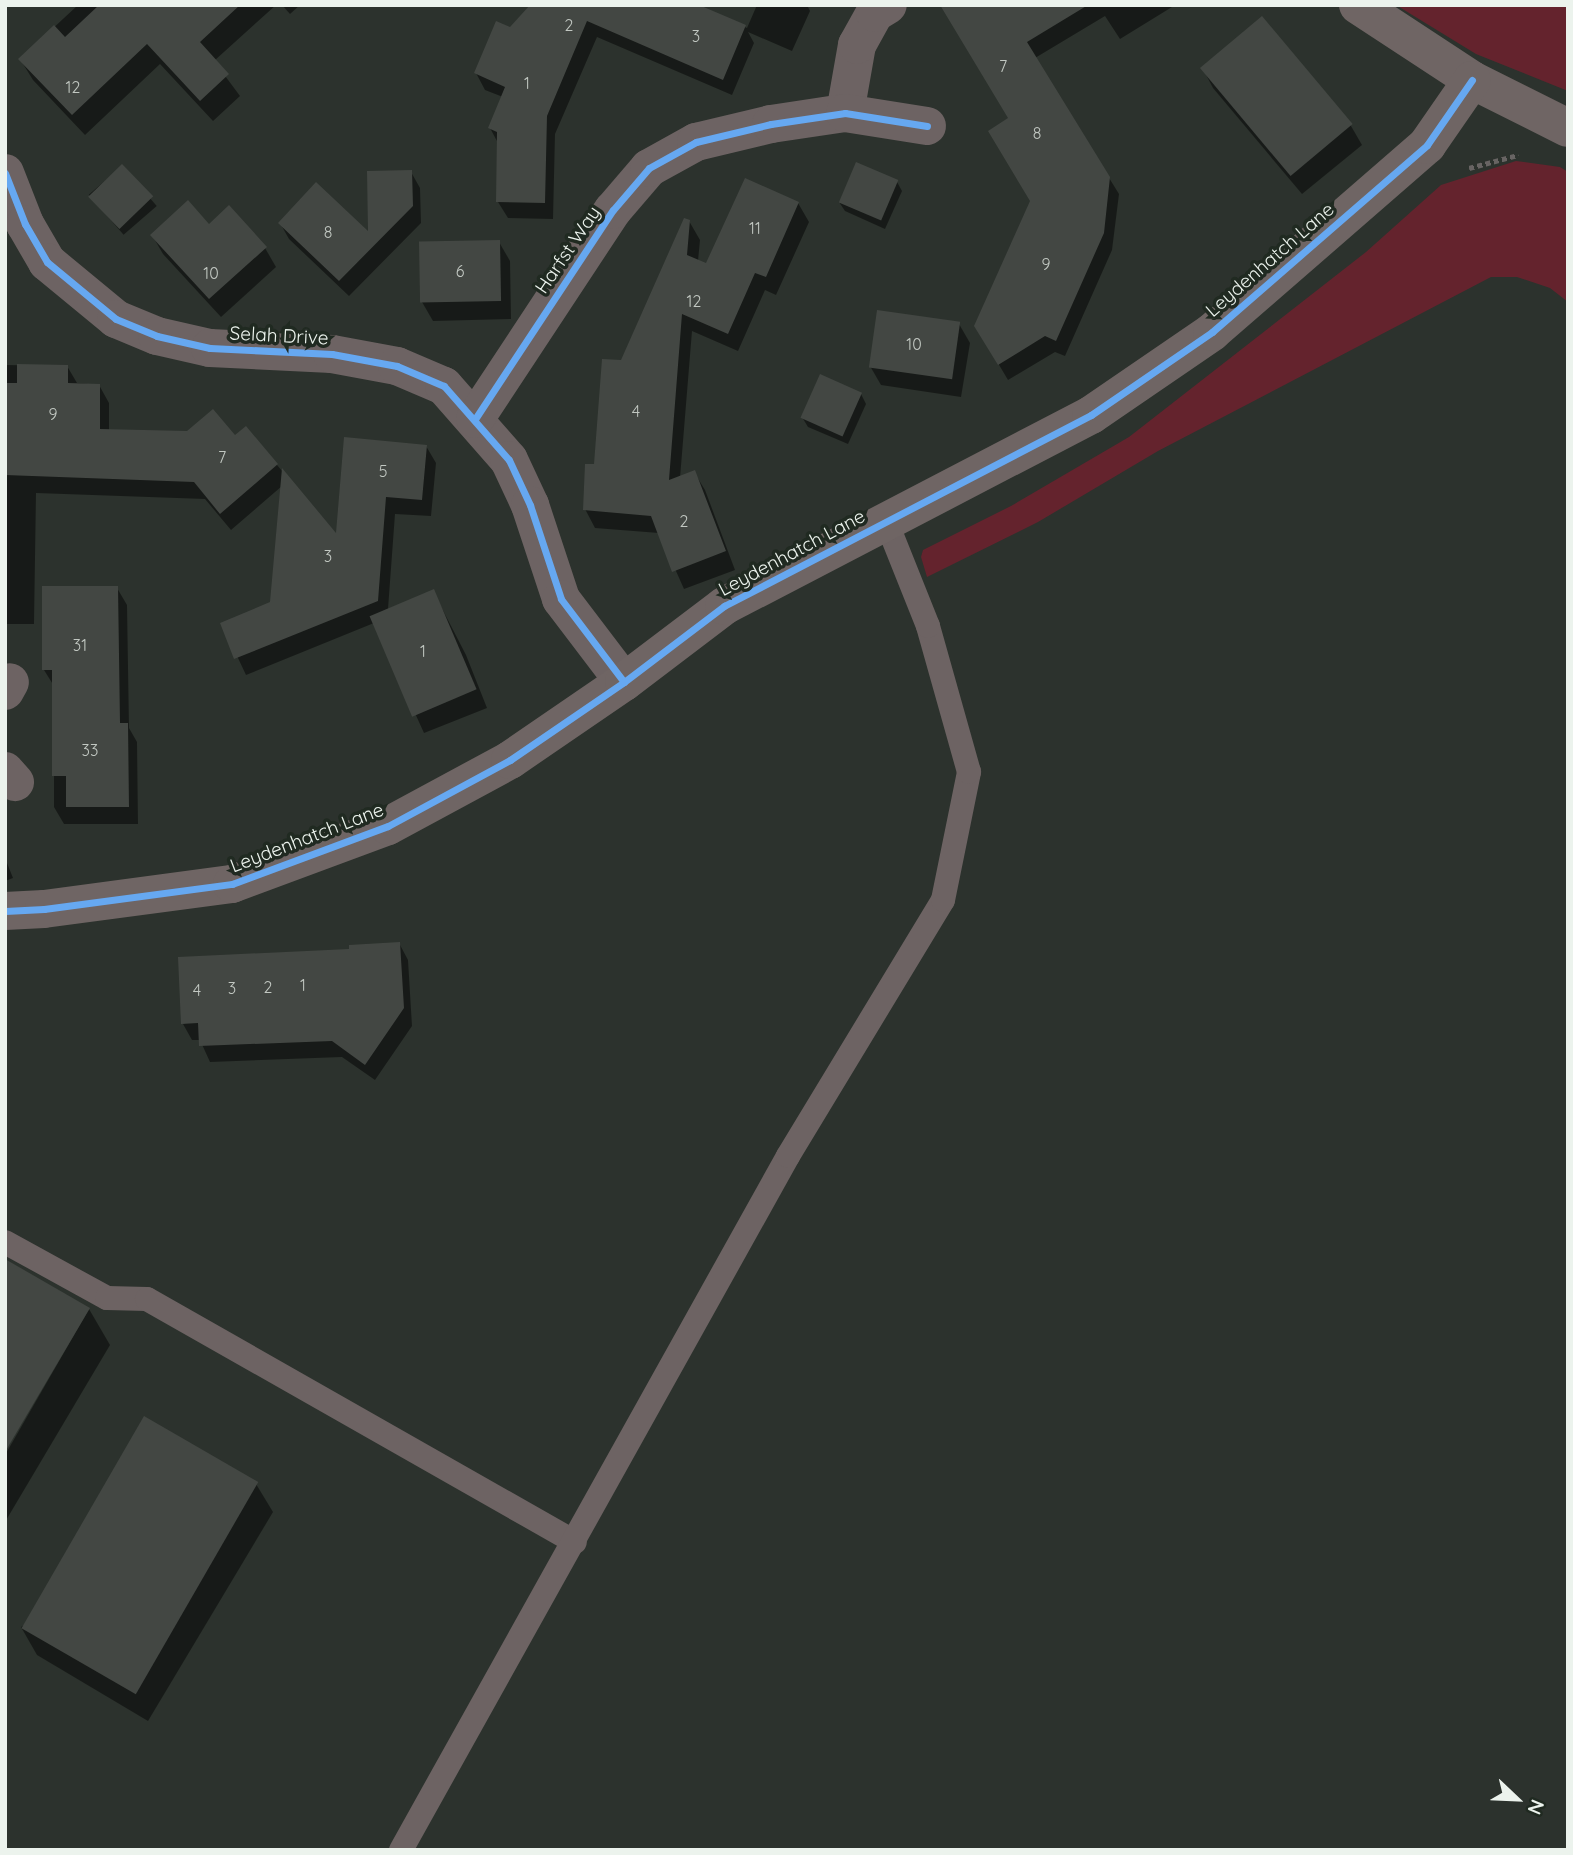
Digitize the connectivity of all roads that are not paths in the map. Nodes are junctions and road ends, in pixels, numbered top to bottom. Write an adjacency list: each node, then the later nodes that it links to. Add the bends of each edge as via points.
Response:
1 (1358, 5): 3 (street)
2 (879, 8): 4 (street, via 857,45)
3 (1472, 80): 6 (street); 9 (street, Leydenhatch Lane, via 1427,145 1212,332 1091,415)
4 (845, 113): 5 (street, Harfst Way); 8 (street, Harfst Way, via 696,142 649,168 613,210)
5 (927, 125)
6 (1568, 128)
7 (5, 173): 8 (street, Selah Drive, via 24,224 47,262 116,319 157,336 210,348 332,354 397,366 444,386)
8 (475, 419): 10 (street, Selah Drive, via 509,460 530,505 561,599)
9 (886, 521): 10 (street, Leydenhatch Lane, via 724,606); 13 (lane, via 928,626 969,772 943,900 788,1156)
10 (624, 681): 11 (street, Leydenhatch Lane, via 510,760 388,826 245,880)
11 (5, 911)
12 (5, 1242): 13 (lane, via 107,1298 148,1299)
13 (575, 1542): 14 (lane)
14 (401, 1850)

